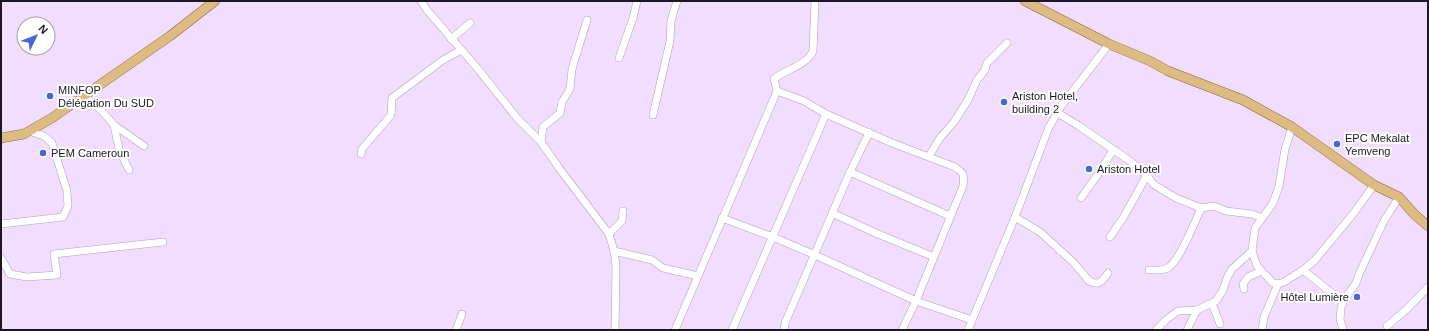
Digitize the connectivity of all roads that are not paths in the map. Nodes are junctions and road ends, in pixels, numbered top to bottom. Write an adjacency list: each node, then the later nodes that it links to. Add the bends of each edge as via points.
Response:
1 (215, 1): 15 (main road)
2 (421, 1): 9 (street)
3 (636, 1): 13 (street)
4 (677, 1): 18 (street)
5 (815, 1): 14 (street, via 813,51 799,65 774,79)
6 (1025, 1): 11 (main road)
7 (586, 20): 24 (street, via 572,68 570,89 562,102 560,113 543,127)
8 (470, 23): 9 (street)
9 (451, 39): 12 (street)
10 (1007, 43): 28 (street, via 987,63 968,100)
11 (1109, 44): 16 (street); 20 (main road, via 1168,71 1243,100)
12 (461, 50): 24 (street, via 517,118); 27 (street, via 442,60 392,98 391,115 362,149)
13 (620, 58)
14 (777, 91): 17 (street, via 804,100); 40 (street)
15 (84, 96): 19 (street); 21 (main road)
16 (1058, 113): 26 (street); 39 (street)
17 (826, 114): 22 (street); 45 (street)
18 (654, 115)
19 (114, 125): 25 (street); 29 (street, via 119,149)
20 (1292, 128): 32 (main road); 41 (street, via 1285,149 1279,186 1273,203)
21 (29, 131): 23 (main road); 42 (street, via 44,136 52,143 67,191 68,206 63,217)
22 (869, 133): 28 (street); 30 (street)
23 (1, 138)
24 (541, 142): 44 (street)
25 (144, 146)
26 (1113, 150): 31 (street); 34 (street)
27 (361, 154)
28 (929, 156): 38 (street, via 956,167 964,176 963,186)
29 (129, 170)
30 (850, 172): 37 (street); 38 (street)
31 (1147, 175): 35 (street, via 1153,184 1176,198); 46 (street)
32 (1374, 185): 33 (main road); 54 (street, via 1315,260)
33 (1398, 197): 43 (main road); 62 (street, via 1384,221 1356,283)
34 (1081, 198)
35 (1201, 208): 41 (street, via 1214,206); 53 (street, via 1178,257 1164,270)
36 (623, 211): 44 (street, via 622,221)
37 (832, 213): 50 (street); 51 (street)
38 (950, 216): 51 (street)
39 (1015, 216): 56 (street, via 1040,232 1090,281 1098,283); 66 (street)
40 (722, 218): 45 (street); 57 (street)
41 (1262, 218): 49 (street, via 1255,228)
42 (1, 224)
43 (1428, 226)
44 (608, 234): 48 (street)
45 (773, 237): 50 (street); 72 (street)
46 (1110, 237)
47 (163, 242): 52 (street, via 54,254 57,275 26,277 10,274)
48 (614, 251): 57 (street, via 652,260 663,268); 70 (street)
49 (1252, 251): 55 (street); 63 (street, via 1232,269 1223,290)
50 (815, 255): 61 (street); 73 (street)
51 (934, 257): 61 (street)
52 (1, 258)
53 (1149, 270)
54 (1303, 270): 58 (street); 62 (street)
55 (1261, 271): 58 (street, via 1269,280); 60 (street, via 1248,277 1242,284)
56 (1108, 273)
57 (698, 276): 71 (street)
58 (1278, 284): 78 (street, via 1264,317)
59 (1428, 287): 68 (street)
60 (1244, 289)
61 (916, 301): 66 (street); 74 (street)
62 (1343, 302): 79 (street, via 1340,318)
63 (1211, 304): 64 (street); 67 (street)
64 (1197, 310): 76 (street, via 1178,311); 77 (street)
65 (462, 314): 69 (street)
66 (972, 320): 75 (street)
67 (1220, 324)
68 (1387, 326)
69 (456, 330)
70 (615, 330)
71 (675, 330)
72 (732, 330)
73 (784, 330)
74 (902, 330)
75 (968, 330)
76 (1156, 330)
77 (1187, 330)
78 (1262, 330)
79 (1343, 330)

